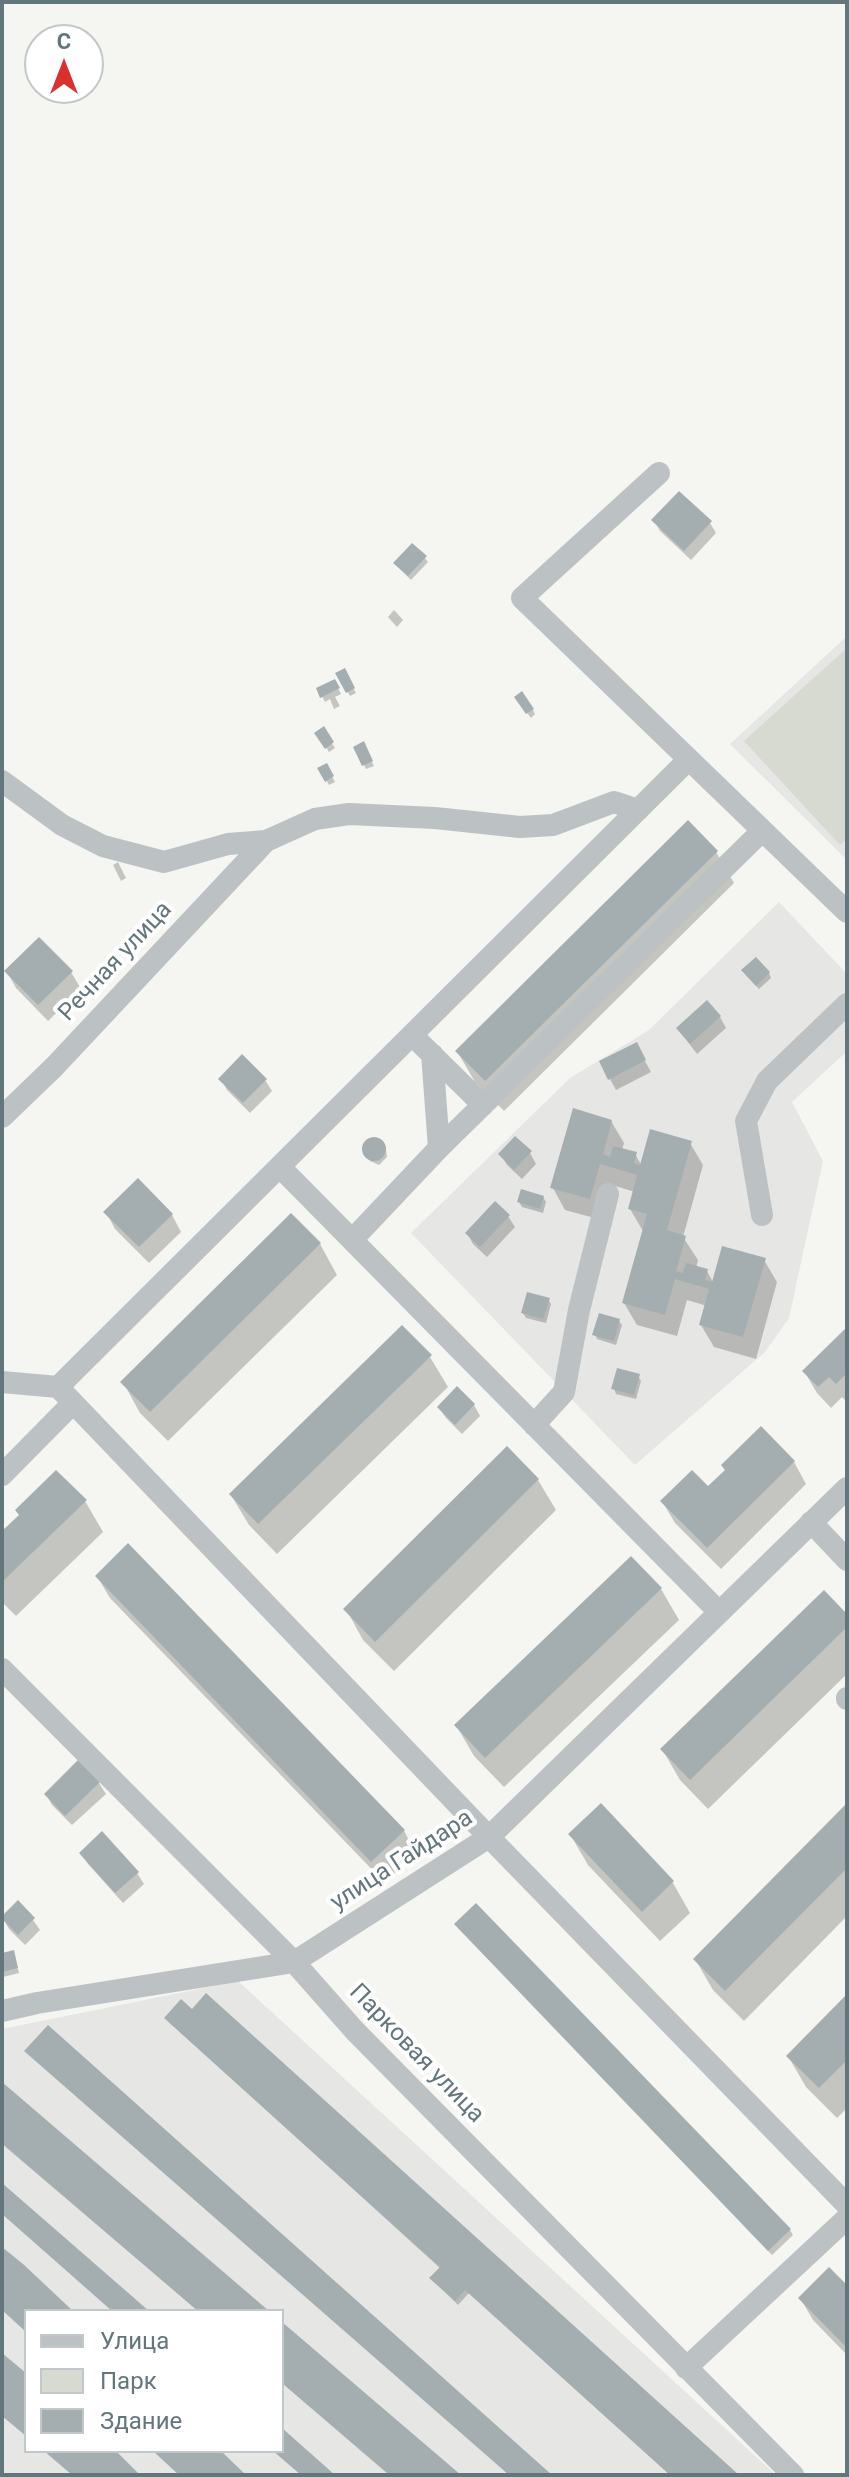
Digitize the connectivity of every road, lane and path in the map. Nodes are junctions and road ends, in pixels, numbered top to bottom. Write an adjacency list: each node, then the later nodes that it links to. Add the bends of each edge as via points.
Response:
1 (659, 473): 2 (street, via 522,598)
2 (688, 760): 4 (street); 5 (street)
3 (2, 781): 6 (street, via 62,825 103,846 164,862 228,844)
4 (638, 810): 6 (street, via 614,802 553,825 520,827 349,814 315,819); 9 (street)
5 (762, 831): 7 (street); 11 (street)
6 (266, 841): 12 (street, Речная улица)
7 (847, 912)
8 (847, 1004): 16 (street, via 767,1081 746,1121)
9 (412, 1035): 10 (street); 14 (street)
10 (432, 1054): 11 (street); 13 (street)
11 (483, 1105): 13 (street)
12 (2, 1117)
13 (439, 1148): 17 (street)
14 (280, 1167): 17 (street); 19 (street)
15 (608, 1194): 20 (street, via 564,1392)
16 (762, 1215)
17 (352, 1240): 20 (street)
18 (2, 1382): 19 (street)
19 (66, 1395): 21 (street); 27 (street)
20 (534, 1425): 25 (street)
21 (2, 1475)
22 (847, 1488): 23 (street, улица Гайдара)
23 (811, 1522): 24 (street); 25 (street, улица Гайдара)
24 (847, 1560)
25 (719, 1612): 27 (street, улица Гайдара)
26 (2, 1669): 28 (street, Парковая улица)
27 (489, 1837): 28 (street, улица Гайдара); 30 (street)
28 (294, 1962): 29 (street, улица Гайдара); 32 (street, Парковая улица, via 355,2031)
29 (2, 2011)
30 (847, 2205)
31 (847, 2218): 32 (street)
32 (686, 2368): 33 (street, Парковая улица)
33 (793, 2475)

